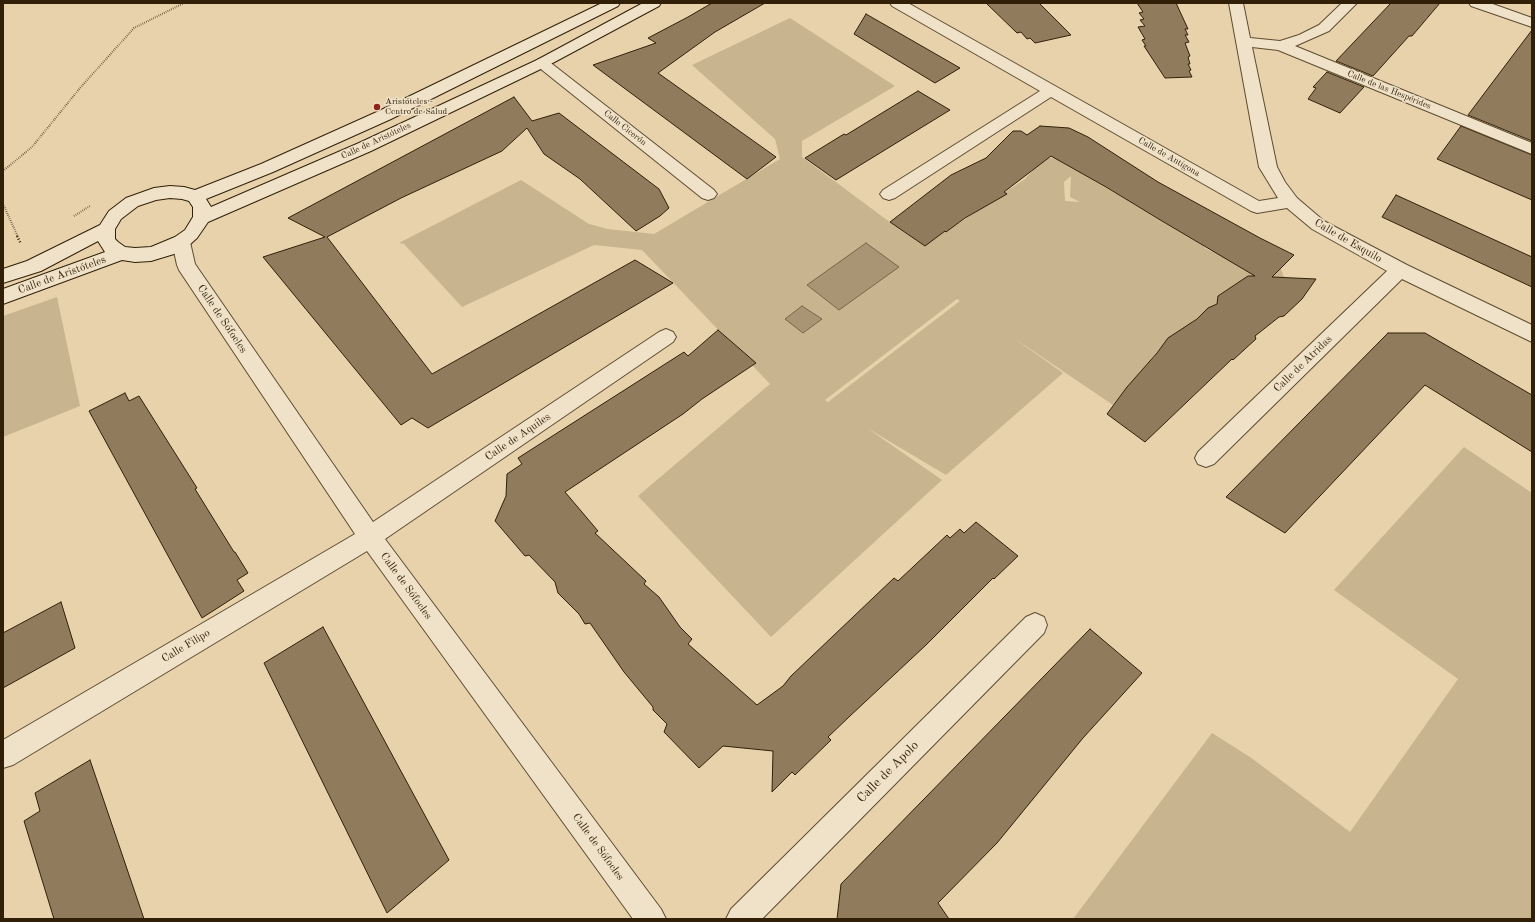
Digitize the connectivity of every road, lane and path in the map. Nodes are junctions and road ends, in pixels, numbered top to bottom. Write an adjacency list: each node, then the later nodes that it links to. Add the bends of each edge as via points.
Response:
1 (184, 3): 14 (path, via 134,28 32,147)
2 (613, 3): 17 (street, Calle de Aristóteles, via 385,115)
3 (654, 3): 11 (street, Calle de Aristóteles)
4 (897, 3): 12 (street, Calle de Antígona)
5 (1236, 3): 9 (street, Calle de Esquilo)
6 (1350, 3): 10 (street, via 1324,28)
7 (1476, 3): 8 (street)
8 (1532, 23)
9 (1244, 42): 10 (street, Calle de las Hespérides); 18 (street, Calle de Esquilo, via 1268,167)
10 (1282, 46): 13 (street, Calle de las Hespérides)
11 (542, 63): 15 (street, Calle Cicerón); 20 (street, Calle de Aristóteles, via 365,147)
12 (1052, 90): 16 (street); 18 (street, Calle de Antígona, via 1256,207)
13 (1532, 149)
14 (3, 171)
15 (708, 194)
16 (889, 194)
17 (195, 197): 20 (street, via 202,206); 21 (street, via 184,193 154,194 132,202 115,215)
18 (1291, 202): 25 (street, Calle de Esquilo, via 1318,225)
19 (3, 204): 23 (path)
20 (202, 218): 22 (street, via 198,226)
21 (106, 229): 24 (street, via 106,239 111,247); 26 (street, Calle de Aristóteles, via 34,266)
22 (181, 242): 24 (street, via 151,254); 31 (street, Calle de Sófocles, via 186,264)
23 (22, 248)
24 (121, 253): 27 (street, Calle de Aristóteles)
25 (1400, 270): 28 (street, Calle de Esquilo); 30 (street, Calle de Atridas)
26 (3, 276)
27 (3, 296)
28 (1532, 334)
29 (666, 338): 31 (street, Calle de Aquiles)
30 (1206, 458)
31 (370, 537): 33 (street, Calle Filipo); 34 (street, Calle de Sófocles)
32 (1035, 625): 35 (street, Calle de Apolo)
33 (3, 755)
34 (651, 919)
35 (741, 919)

